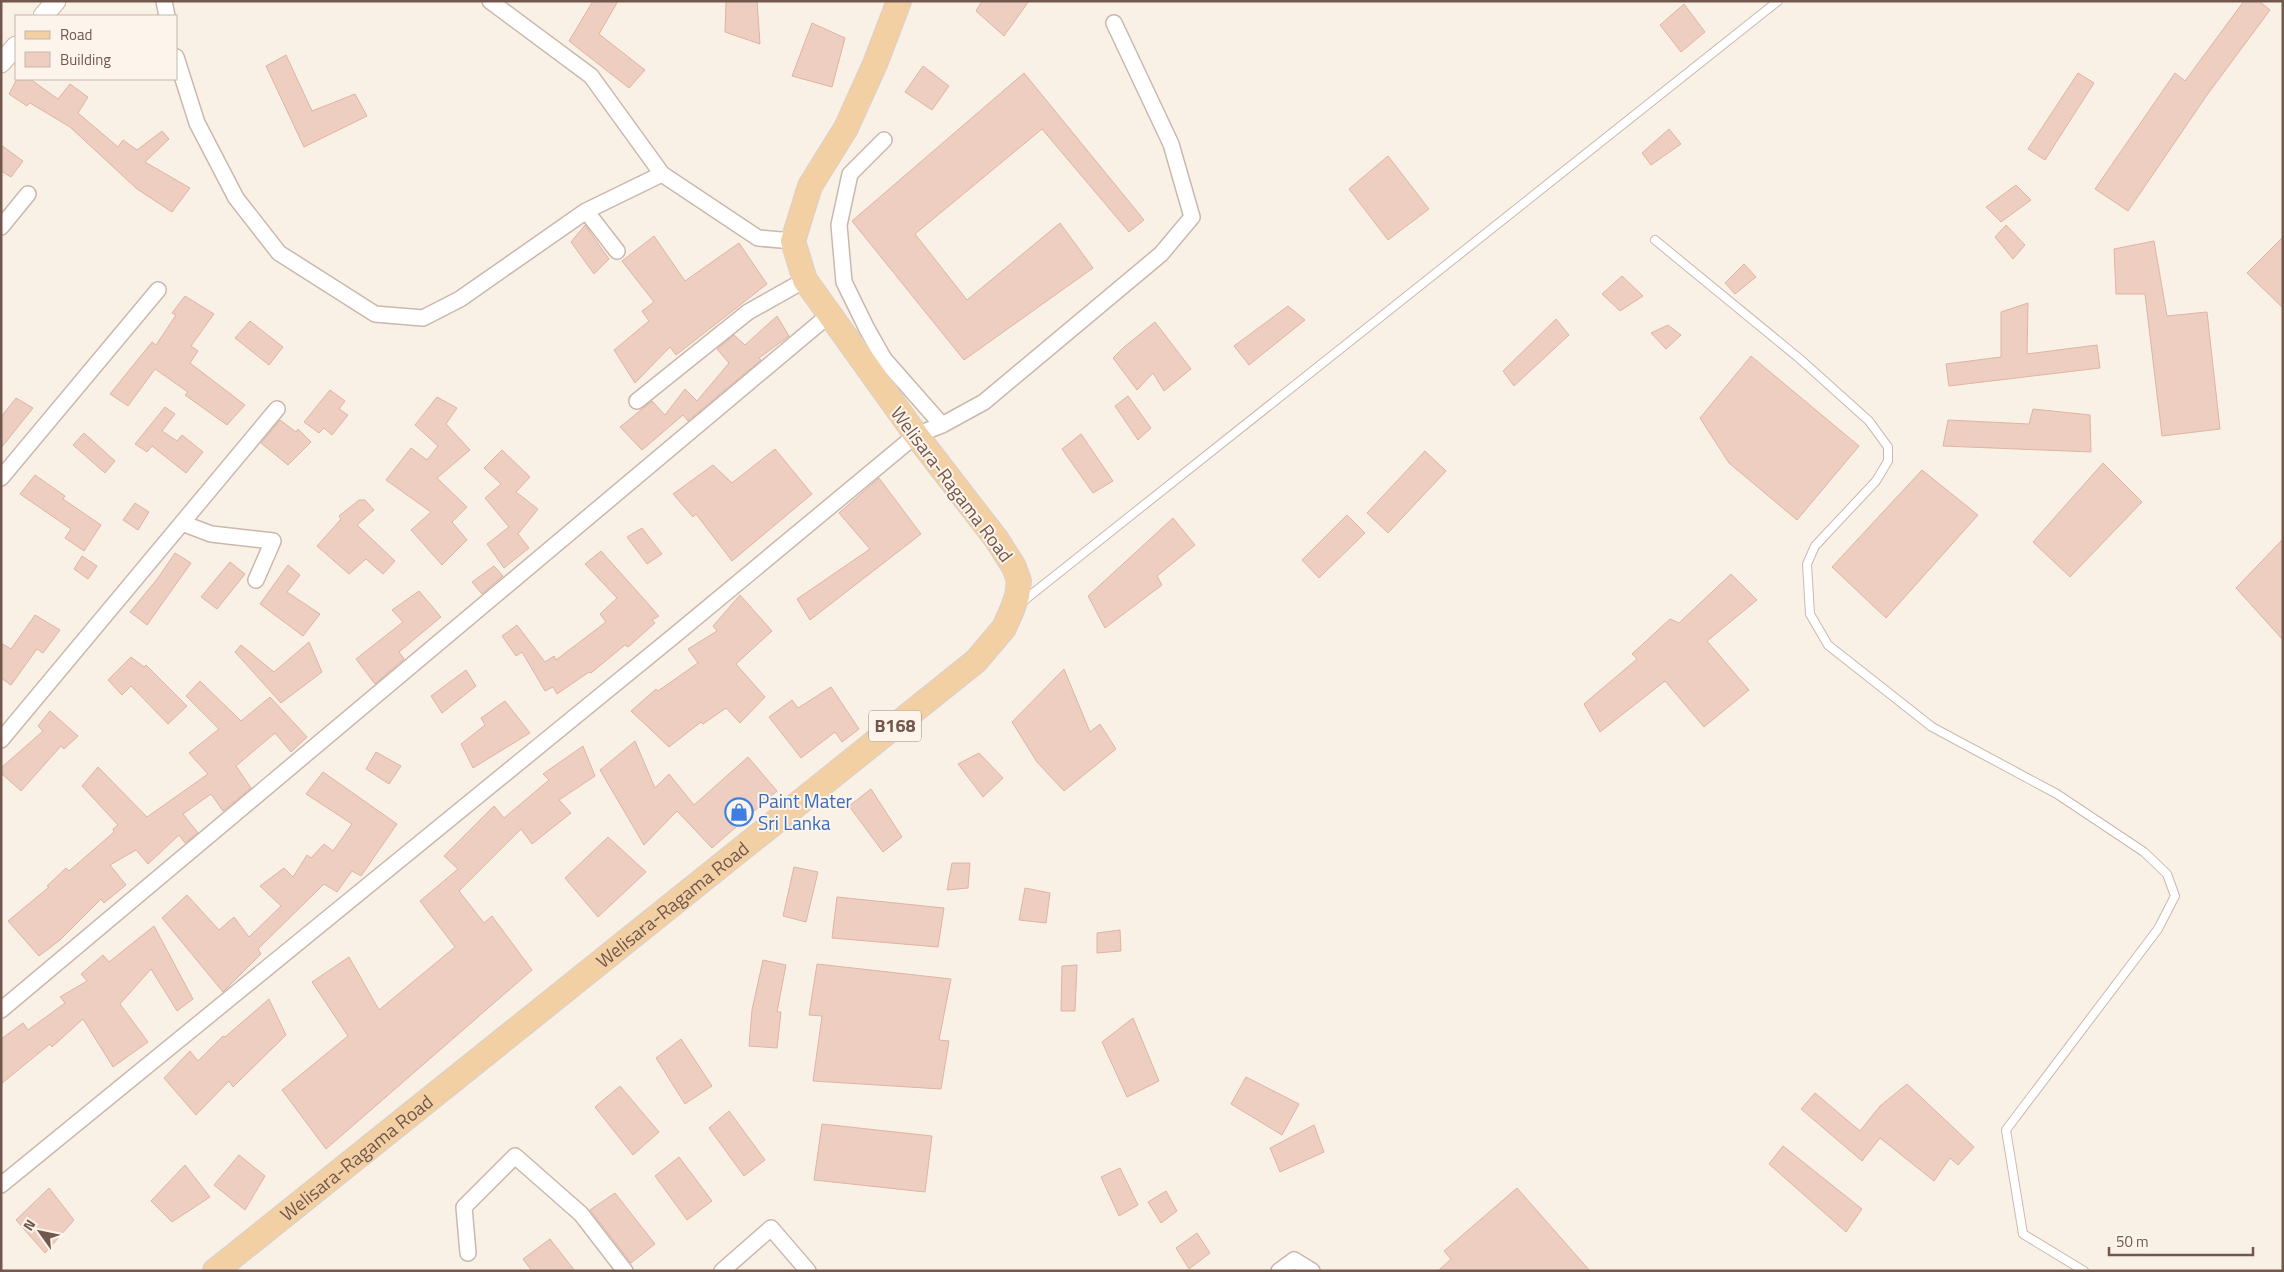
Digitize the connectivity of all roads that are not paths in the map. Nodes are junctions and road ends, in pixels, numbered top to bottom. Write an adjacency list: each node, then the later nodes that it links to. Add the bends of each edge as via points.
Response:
1 (56, 1): 6 (street)
2 (164, 1): 7 (street)
3 (490, 1): 13 (street, via 590,76)
4 (899, 1): 18 (main road, via 846,128 810,186)
5 (1778, 1): 30 (lane)
6 (44, 15)
7 (166, 15)
8 (1114, 23): 25 (street, via 1171,144 1192,217 1161,254 991,396)
9 (15, 47): 10 (street)
10 (1, 63)
11 (178, 63): 15 (street, via 197,122 236,198 279,253 375,314 423,318 460,299)
12 (884, 140): 25 (street, via 850,174 839,225 844,282 884,359)
13 (662, 174): 15 (street); 18 (street, via 758,238)
14 (28, 194): 16 (street)
15 (586, 211): 19 (street)
16 (1, 227)
17 (1655, 240): 41 (lane, via 1800,359 1869,421 1888,447 1888,461 1876,481 1816,546 1807,564 1810,614 1828,645 1932,727 2057,794 2144,852 2167,874 2174,896 2158,929 2006,1130 2023,1234)
18 (793, 241): 20 (main road, Welisara-Ragama Road / B168)
19 (617, 251)
20 (805, 280): 22 (main road, Welisara-Ragama Road / B168); 23 (street, via 748,312)
21 (158, 290): 27 (street)
22 (829, 316): 26 (main road, Welisara-Ragama Road / B168); 32 (street)
23 (637, 402)
24 (277, 409): 28 (street)
25 (942, 425): 26 (street)
26 (916, 435): 30 (main road, Welisara-Ragama Road / B168, via 1011,562 1019,581); 33 (street)
27 (1, 478)
28 (182, 523): 29 (street, via 210,534 273,541); 31 (street)
29 (256, 580)
30 (1012, 610): 35 (main road, Welisara-Ragama Road / B168, via 1004,628 976,661)
31 (1, 740)
32 (1, 1010)
33 (1, 1185)
34 (468, 1253): 36 (street, via 464,1207 515,1156 581,1214)
35 (215, 1271)
36 (625, 1271)
37 (722, 1271): 38 (street, via 771,1228)
38 (808, 1271)
39 (1280, 1271): 40 (street, via 1294,1260)
40 (1312, 1271)
41 (2084, 1271)

